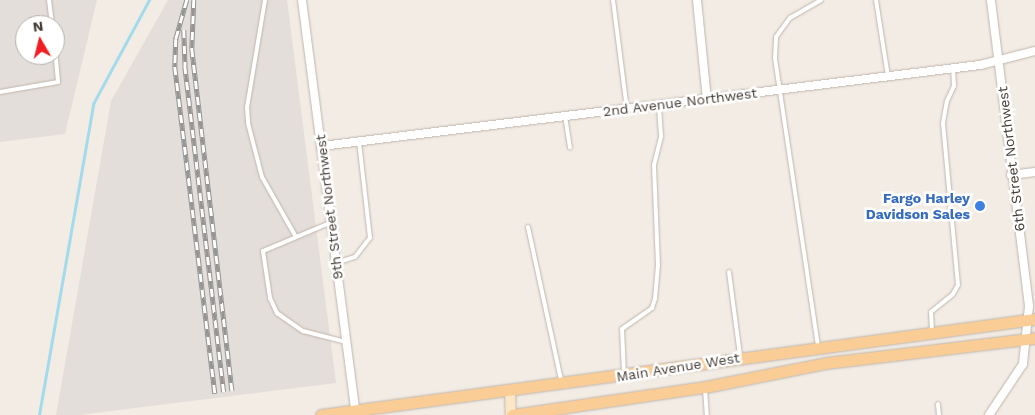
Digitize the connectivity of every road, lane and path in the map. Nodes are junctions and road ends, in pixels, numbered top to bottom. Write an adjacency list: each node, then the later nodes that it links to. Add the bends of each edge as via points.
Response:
1 (49, 0): 9 (lane)
2 (265, 0): 28 (lane, via 247,107 248,123 262,177)
3 (302, 0): 22 (street, 9th Street Northwest)
4 (613, 0): 19 (lane)
5 (697, 0): 17 (street)
6 (821, 0): 15 (lane, via 790,18 776,37)
7 (876, 0): 14 (lane)
8 (991, 0): 11 (street, 6th Street Northwest)
9 (51, 15)
10 (1035, 51): 11 (street, 2nd Avenue Northwest)
11 (1000, 61): 13 (street, 2nd Avenue Northwest); 25 (street, 6th Street Northwest)
12 (56, 65): 16 (lane, via 58,82)
13 (953, 68): 14 (street, 2nd Avenue Northwest); 32 (lane, via 954,86 947,101 944,123 958,286 931,312)
14 (888, 77): 15 (street, 2nd Avenue Northwest)
15 (778, 91): 17 (street, 2nd Avenue Northwest); 35 (lane)
16 (0, 92)
17 (707, 100): 18 (street, 2nd Avenue Northwest)
18 (658, 105): 19 (street, 2nd Avenue Northwest); 37 (lane, via 661,134 654,165 658,265 655,299 652,308 622,329 621,356)
19 (627, 109): 20 (street, 2nd Avenue Northwest)
20 (564, 116): 21 (street, 2nd Avenue Northwest); 23 (lane)
21 (359, 141): 22 (street, 2nd Avenue Northwest); 29 (lane, via 370,238 355,257)
22 (322, 146): 26 (street, 9th Street Northwest)
23 (570, 148)
24 (1035, 172): 25 (street)
25 (1012, 175): 31 (street, 6th Street Northwest)
26 (332, 222): 28 (lane); 29 (street, 9th Street Northwest)
27 (528, 227): 38 (lane)
28 (296, 237): 34 (lane, via 263,251 270,298 277,313 303,331)
29 (336, 263): 34 (street, 9th Street Northwest)
30 (729, 272): 36 (lane)
31 (1032, 319): 32 (main road, Main Avenue West); 33 (street, 6th Street Northwest)
32 (932, 331): 35 (main road, Main Avenue West)
33 (1031, 339): 39 (main road, Main Avenue West, via 826,363); 47 (street, 6th Street Northwest, via 1023,364)
34 (346, 342): 42 (street, 9th Street Northwest)
35 (818, 346): 36 (main road, Main Avenue West)
36 (740, 356): 37 (main road, Main Avenue West)
37 (625, 376): 38 (main road, Main Avenue West)
38 (562, 385): 40 (main road, Main Avenue West)
39 (705, 387): 44 (main road, Main Avenue West); 45 (lane)
40 (510, 391): 42 (main road, Main Avenue West); 44 (street)
41 (938, 404): 46 (lane)
42 (356, 413): 43 (main road, Main Avenue West)
43 (322, 415)
44 (512, 415)
45 (707, 415)
46 (939, 415)
47 (989, 415)

